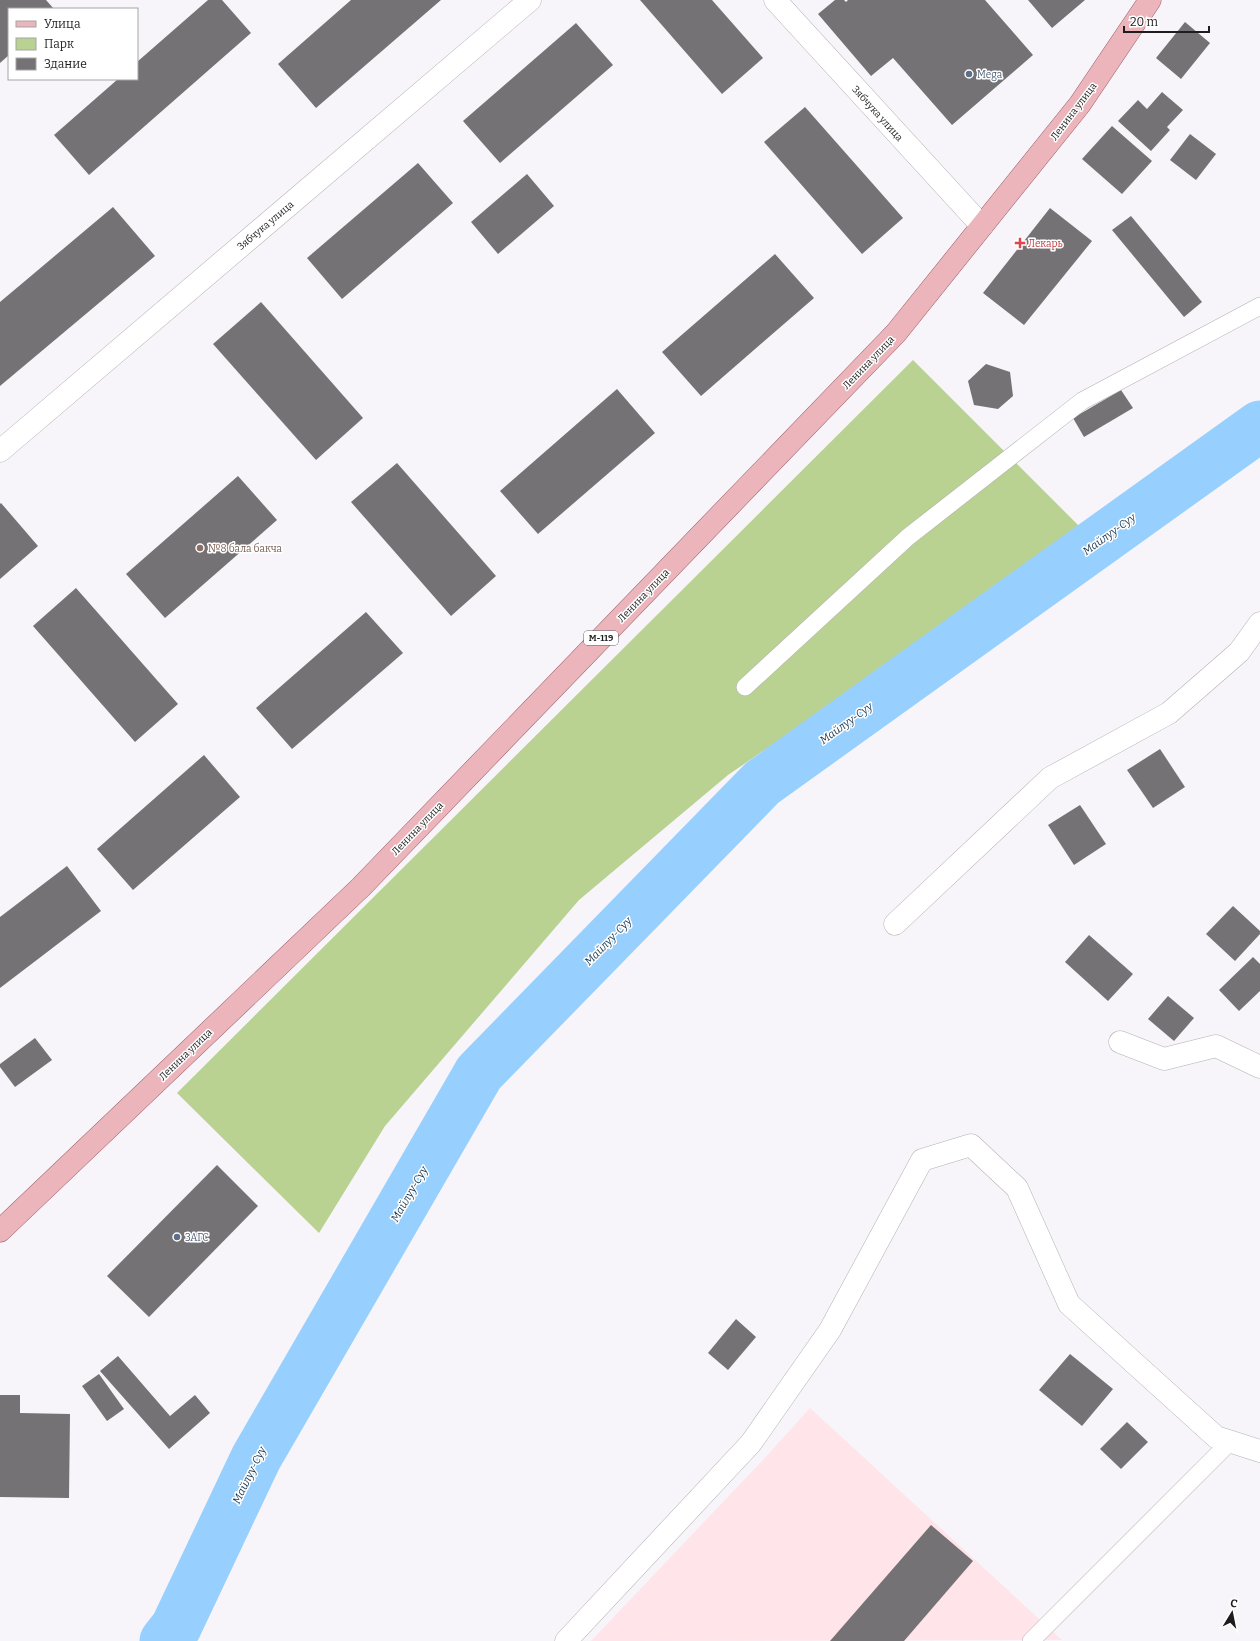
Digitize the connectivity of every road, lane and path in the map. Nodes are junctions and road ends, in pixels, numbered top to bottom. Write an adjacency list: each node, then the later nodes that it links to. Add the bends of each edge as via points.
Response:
1 (530, 0): 6 (street, Зябчука улица)
2 (775, 0): 4 (street, Зябчука улица)
3 (1150, 0): 4 (main road, Ленина улица / М-119, via 1080,104)
4 (982, 226): 12 (main road, Ленина улица / М-119, via 896,333 361,887)
5 (1260, 306): 8 (lane, via 1082,401 908,536)
6 (0, 451)
7 (1260, 623): 9 (street, via 1239,652 1169,713 1050,778)
8 (745, 687)
9 (895, 924)
10 (1120, 1042): 11 (street, via 1164,1059 1216,1046)
11 (1260, 1067)
12 (0, 1231)
13 (1230, 1442): 14 (street); 15 (street, via 1216,1438 1069,1304 1017,1188 972,1145 922,1160 830,1330 751,1443); 16 (lane)
14 (1260, 1451)
15 (566, 1641)
16 (1030, 1641)

